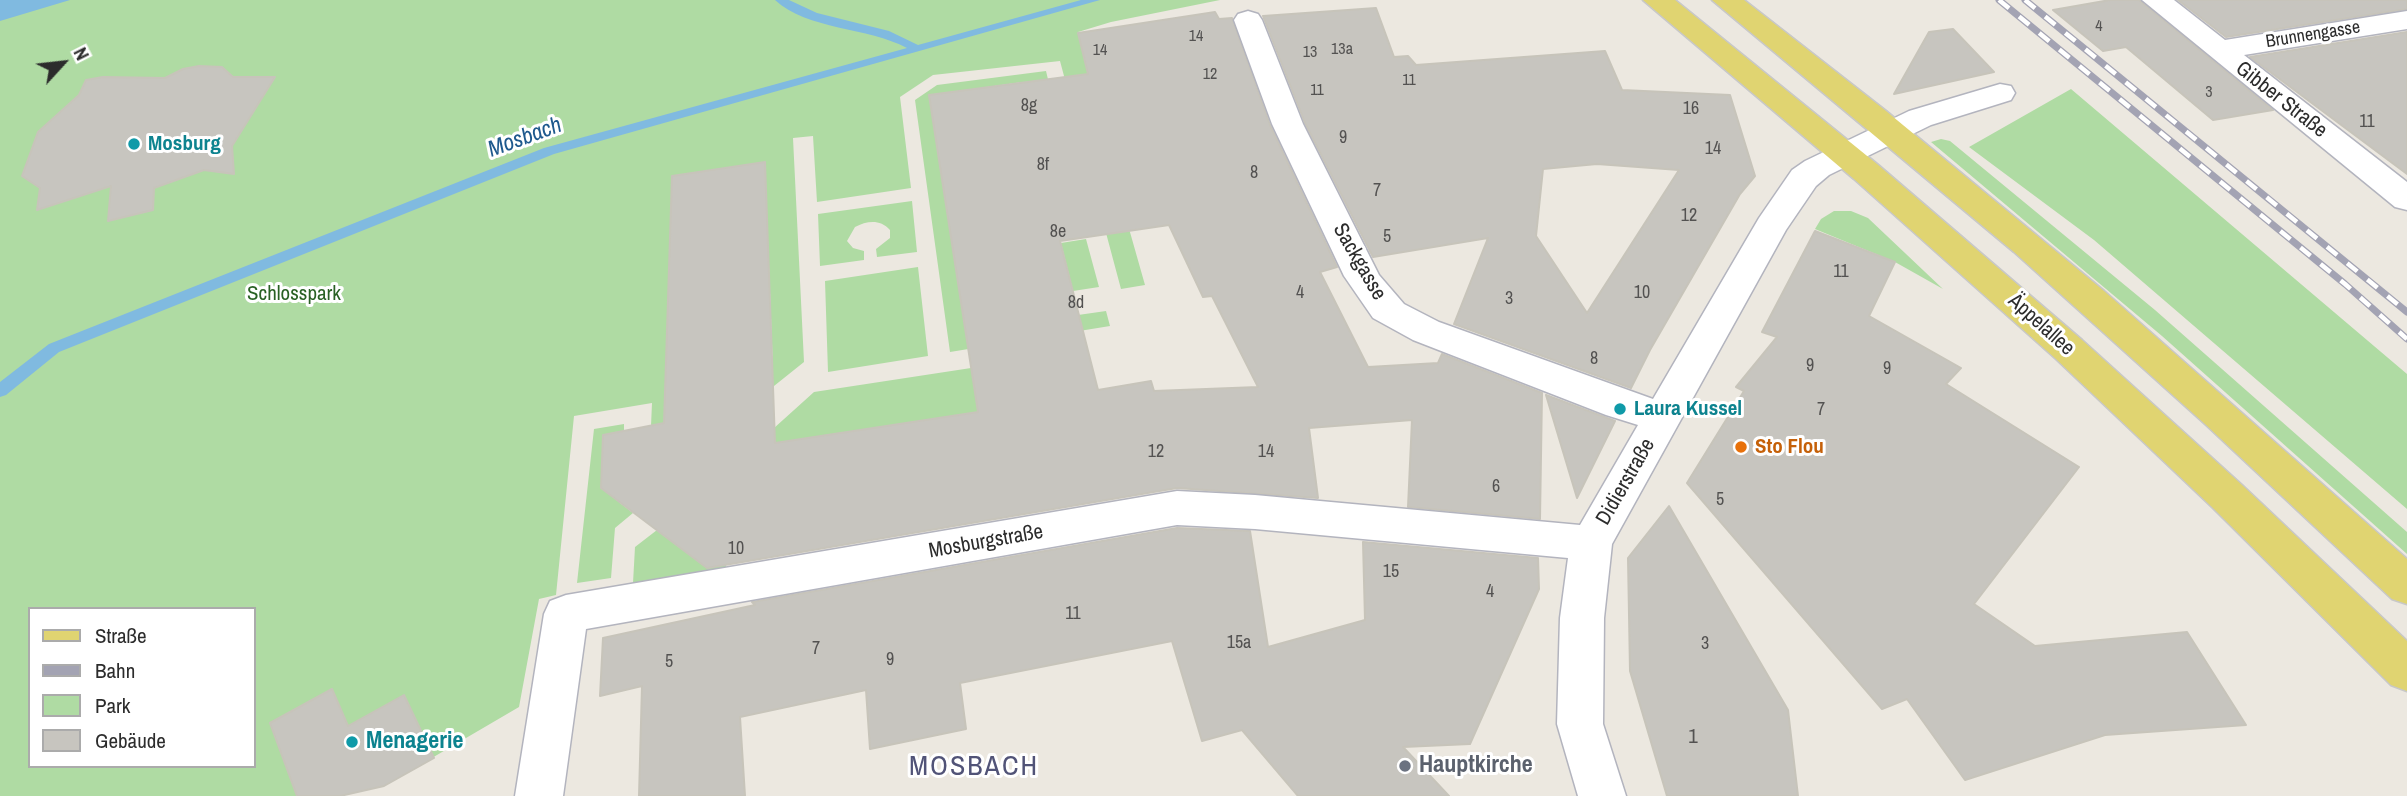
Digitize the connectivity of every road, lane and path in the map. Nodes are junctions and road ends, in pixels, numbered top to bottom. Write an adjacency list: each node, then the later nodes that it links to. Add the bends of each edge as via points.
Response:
1 (1657, 0): 10 (main road, Äppelallee)
2 (1726, 0): 9 (main road)
3 (2156, 0): 7 (street, Gibber Straße)
4 (2370, 0): 6 (street)
5 (1248, 20): 12 (street, Sackgasse, via 1261,65 1304,159 1382,304 1403,322)
6 (2406, 20): 7 (street, Brunnengasse)
7 (2219, 50): 11 (street, Gibber Straße)
8 (2000, 93): 9 (street, Didierstraße, via 1920,118)
9 (1893, 133): 10 (street, Didierstraße); 14 (main road, via 2195,390)
10 (1845, 155): 12 (street, Didierstraße, via 1804,178 1771,226); 15 (main road, Äppelallee, via 2192,462)
11 (2407, 200)
12 (1663, 417): 13 (street, Didierstraße)
13 (1591, 543): 16 (street, Mosburgstraße, via 1177,508 566,614); 17 (street, Didierstraße, via 1582,618 1580,724)
14 (2407, 586)
15 (2407, 671)
16 (539, 796)
17 (1602, 796)

